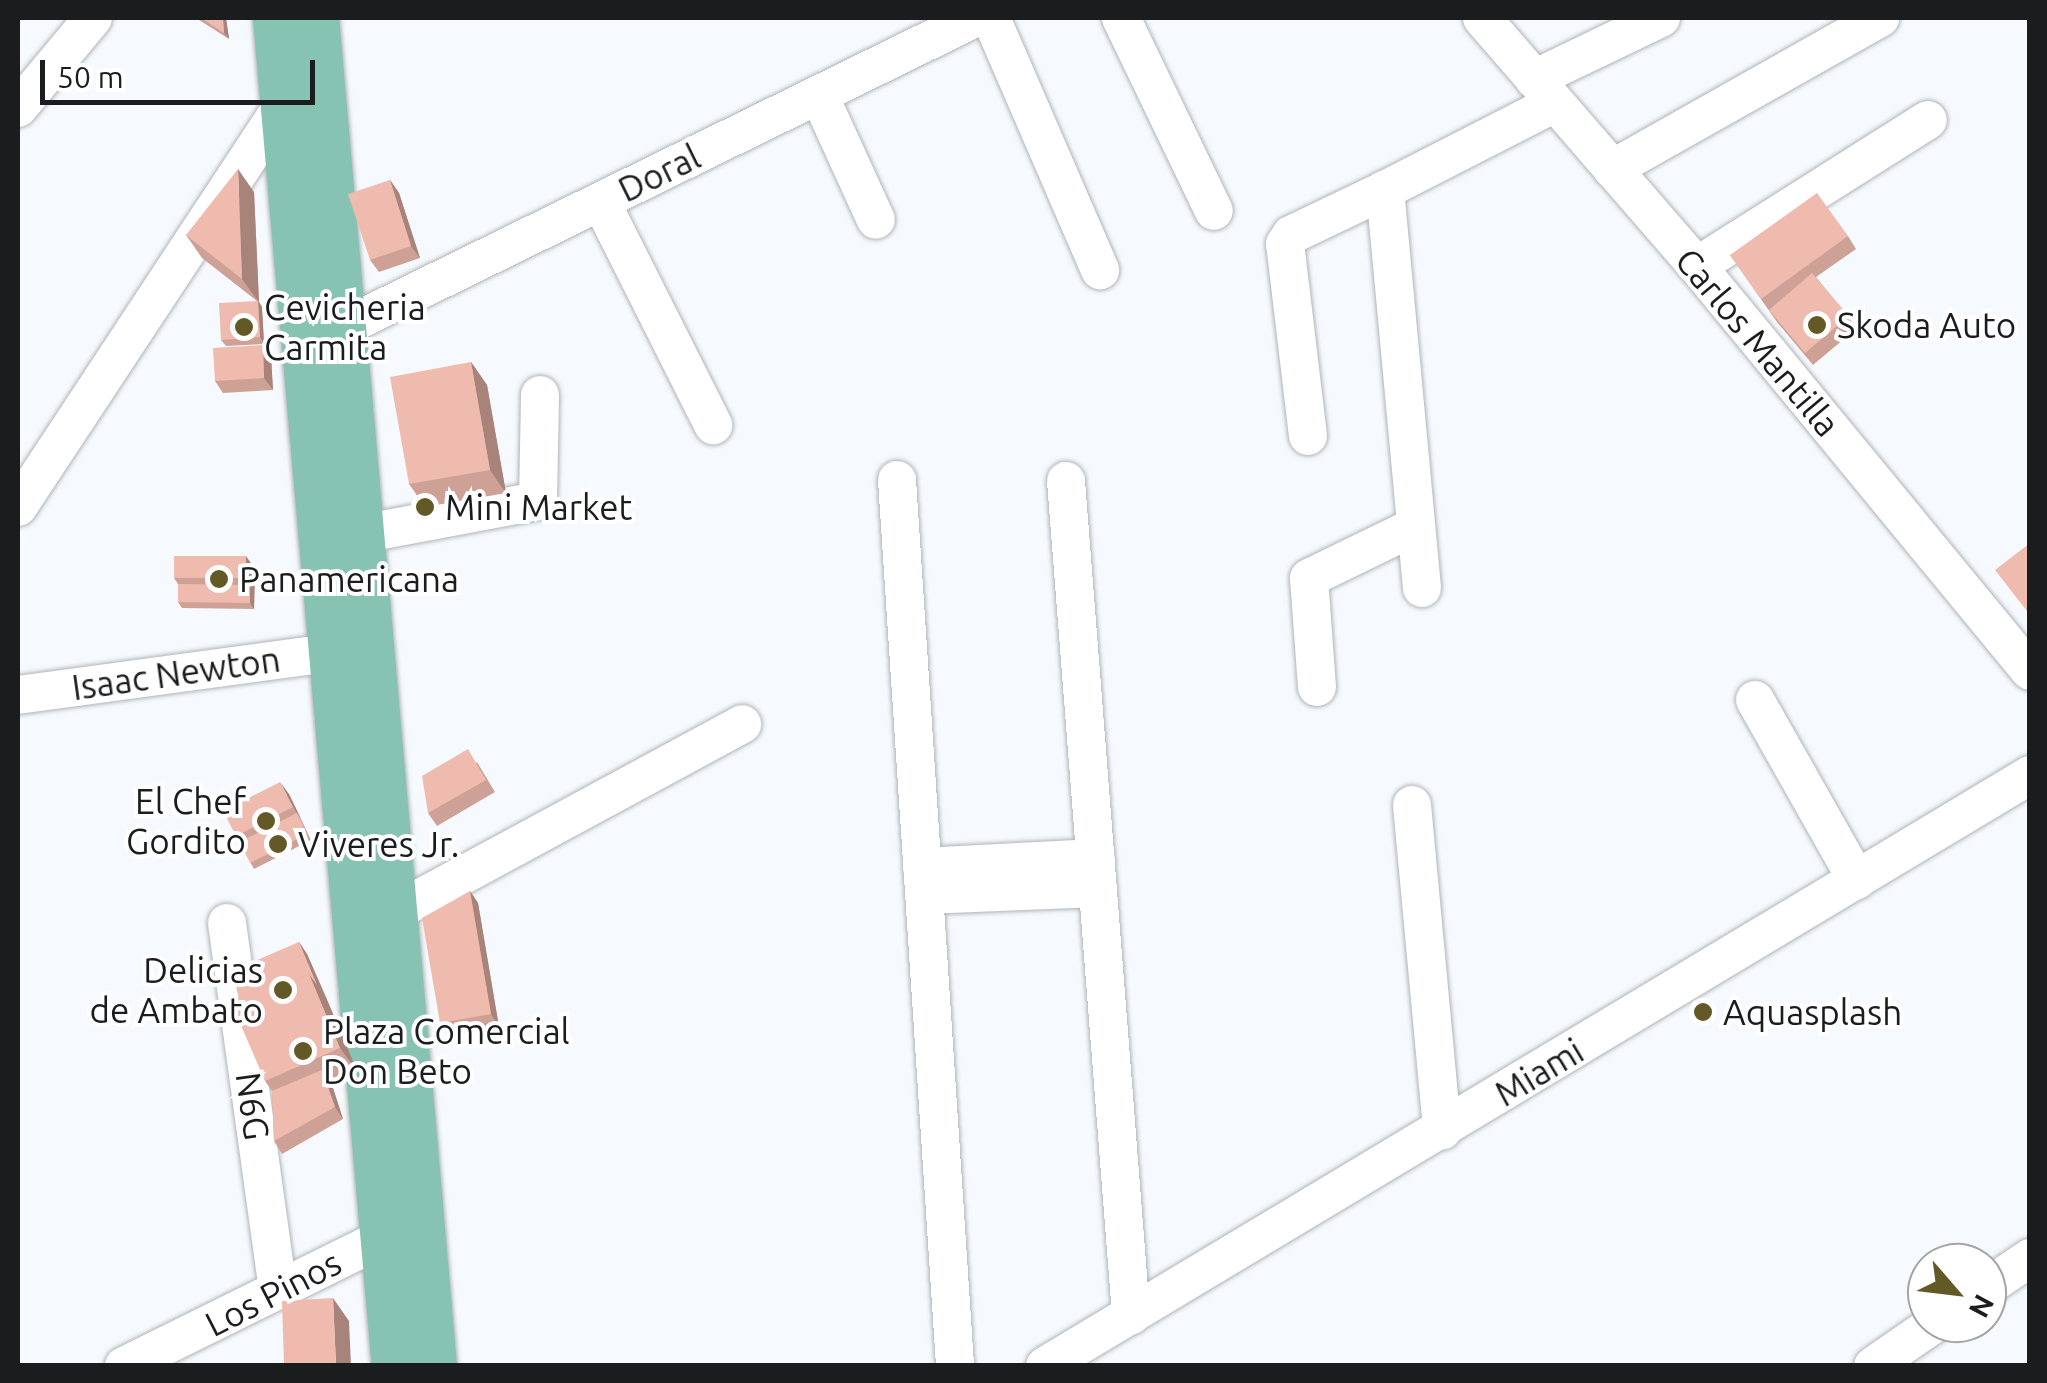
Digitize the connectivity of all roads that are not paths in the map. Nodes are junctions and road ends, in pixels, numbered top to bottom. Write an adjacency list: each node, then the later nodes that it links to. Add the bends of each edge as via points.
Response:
1 (93, 18): 13 (street)
2 (277, 18): 12 (main road)
3 (316, 18): 22 (main road)
4 (975, 18): 11 (street, Doral)
5 (992, 18): 21 (street)
6 (1122, 18): 18 (street)
7 (1482, 18): 10 (street, Carlos Mantilla)
8 (1661, 18): 10 (street)
9 (1880, 18): 15 (street)
10 (1544, 91): 15 (street, Carlos Mantilla); 16 (street)
11 (819, 94): 17 (street, Doral); 19 (street)
12 (286, 100): 28 (street); 32 (main road)
13 (18, 108)
14 (1928, 120): 20 (street)
15 (1612, 170): 20 (street, Carlos Mantilla)
16 (1385, 190): 25 (street, via 1290,235 1285,244); 29 (street)
17 (601, 202): 22 (street, Doral); 24 (street)
18 (1214, 211)
19 (876, 220)
20 (1697, 266): 33 (street, Carlos Mantilla)
21 (1100, 270)
22 (342, 328): 30 (main road)
23 (540, 394): 30 (street, via 538,501)
24 (713, 425)
25 (1308, 436)
26 (897, 480): 42 (street)
27 (1066, 482): 40 (street)
28 (18, 507)
29 (1416, 526): 31 (street); 34 (street, via 1309,578)
30 (360, 534): 43 (main road)
31 (1422, 588)
32 (334, 652): 35 (street, Isaac Newton); 46 (main road)
33 (2030, 671)
34 (1317, 687)
35 (18, 695)
36 (1756, 700): 41 (street)
37 (742, 724): 43 (street)
38 (2030, 776): 41 (street, Miami)
39 (1412, 805): 45 (street)
40 (1097, 873): 42 (street); 50 (street)
41 (1857, 880): 45 (street, Miami)
42 (923, 881): 55 (street)
43 (393, 912): 46 (main road)
44 (227, 922): 49 (street, N6G)
45 (1442, 1131): 50 (street, Miami)
46 (402, 1228): 49 (street, Los Pinos); 53 (main road); 54 (main road)
47 (2030, 1258): 48 (street)
48 (2007, 1274)
49 (278, 1290): 52 (street, Los Pinos)
50 (1131, 1314): 56 (street, Miami)
51 (1907, 1342): 57 (street)
52 (124, 1366)
53 (396, 1366)
54 (433, 1366)
55 (954, 1366)
56 (1045, 1366)
57 (1873, 1366)

